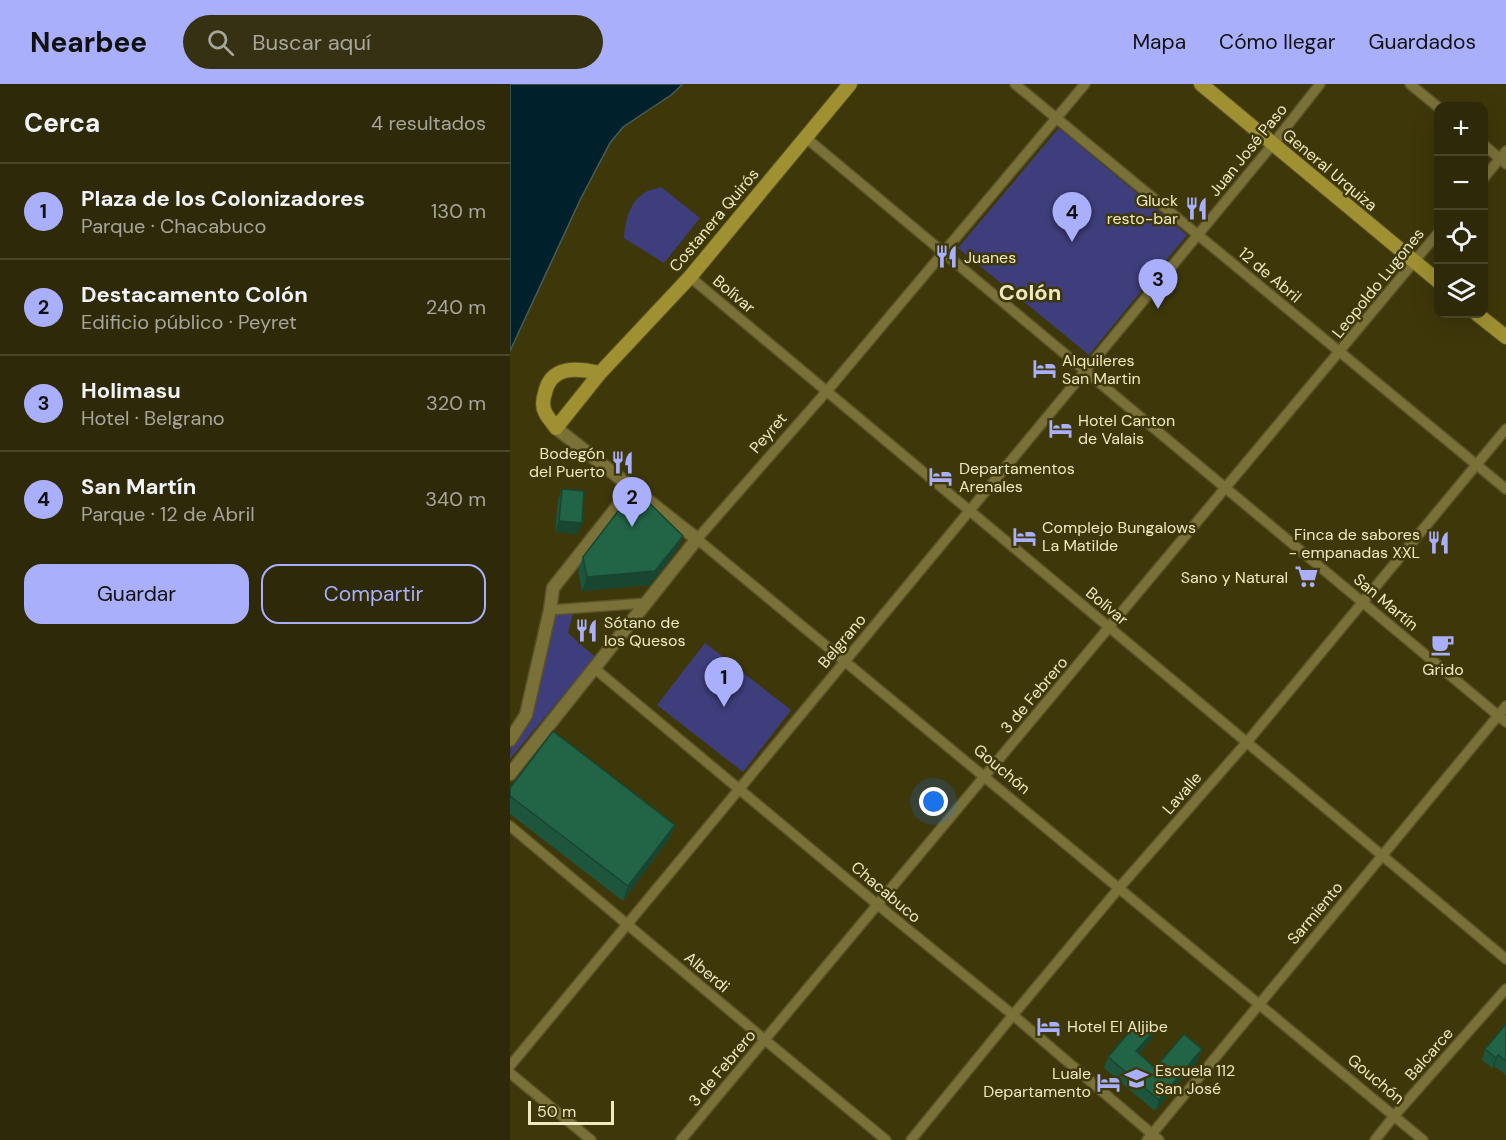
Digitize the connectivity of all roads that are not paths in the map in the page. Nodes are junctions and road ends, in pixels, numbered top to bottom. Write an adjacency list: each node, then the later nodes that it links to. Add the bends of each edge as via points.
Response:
1 (850, 84): 9 (main road, Costanera Quirós)
2 (1015, 84): 8 (street, 12 de Abril)
3 (1085, 84): 8 (street, Peyret)
4 (1201, 84): 10 (main road, General Urquiza)
5 (1320, 84): 10 (street, Juan José Paso)
6 (1410, 84): 7 (street)
7 (1434, 104)
8 (1057, 118): 14 (street, 12 de Abril); 16 (street, Peyret)
9 (805, 137): 16 (street, San Martín); 18 (main road, Costanera Quirós)
10 (1273, 144): 14 (street, Juan José Paso); 17 (main road, General Urquiza)
11 (1488, 148): 12 (street)
12 (1504, 158): 13 (street)
13 (1488, 174)
14 (1197, 234): 22 (street, 12 de Abril); 23 (street, Belgrano)
15 (1434, 238): 17 (street, Leopoldo Lugones)
16 (944, 253): 23 (street, San Martín); 25 (street, Peyret)
17 (1415, 261): 19 (main road, General Urquiza); 22 (street, Leopoldo Lugones)
18 (690, 276): 24 (main road, Costanera Quirós); 25 (street, Bolívar)
19 (1434, 278)
20 (1482, 318): 21 (main road)
21 (1506, 337)
22 (1340, 352): 28 (street, 12 de Abril); 30 (street, 3 de Febrero)
23 (1085, 371): 30 (street, San Martín); 32 (street, Belgrano)
24 (600, 373): 26 (main road, Costanera Quirós); 26 (main road, via 578,369 558,373 547,384 545,412)
25 (827, 391): 32 (street, Bolívar); 33 (street, Peyret)
26 (556, 428): 29 (street, Gouchón)
27 (1506, 429): 28 (street, Lavalle)
28 (1476, 465): 31 (street, 12 de Abril); 34 (street, Lavalle)
29 (632, 488): 33 (street, Gouchón); 36 (street, via 553,588)
30 (1226, 488): 34 (street, San Martín); 37 (street, 3 de Febrero)
31 (1506, 489)
32 (970, 511): 37 (street, Bolívar); 38 (street, Belgrano)
33 (697, 538): 35 (street, Peyret); 38 (street, Gouchón)
34 (1362, 602): 41 (street, San Martín); 44 (street, Lavalle)
35 (646, 603): 36 (street); 39 (street, Peyret)
36 (550, 610): 43 (street, via 526,715)
37 (1110, 628): 44 (street, Bolívar); 46 (street, 3 de Febrero)
38 (845, 661): 46 (street, Gouchón); 47 (street, Belgrano)
39 (594, 668): 45 (street, Peyret); 47 (street, Chacabuco)
40 (1506, 706): 41 (street, Sarmiento)
41 (1498, 715): 42 (street, San Martín); 49 (street, Sarmiento)
42 (1506, 722)
43 (510, 740)
44 (1247, 742): 49 (street, Bolívar); 50 (street, Lavalle)
45 (510, 774)
46 (985, 777): 50 (street, Gouchón); 51 (street, 3 de Febrero)
47 (739, 789): 51 (street, Chacabuco); 52 (street, Belgrano)
48 (510, 826): 52 (street, Alberdi)
49 (1382, 855): 53 (street, Bolívar); 55 (street, Sarmiento)
50 (1119, 888): 55 (street, Gouchón); 56 (street, Lavalle)
51 (878, 905): 56 (street, Chacabuco); 57 (street, 3 de Febrero)
52 (627, 924): 57 (street, Alberdi); 58 (street, Belgrano)
53 (1506, 959)
54 (1506, 989): 60 (street, Balcarce)
55 (1259, 1004): 60 (street, Gouchón); 61 (street, Sarmiento)
56 (1013, 1015): 61 (street, Chacabuco); 65 (street, Lavalle)
57 (765, 1040): 63 (street, 3 de Febrero); 64 (street, Alberdi)
58 (510, 1066)
59 (510, 1073): 62 (street)
60 (1394, 1116): 66 (street, Balcarce); 67 (street, Gouchón)
61 (1153, 1138)
62 (591, 1140)
63 (681, 1140)
64 (886, 1140)
65 (911, 1140)
66 (1375, 1140)
67 (1423, 1140)

